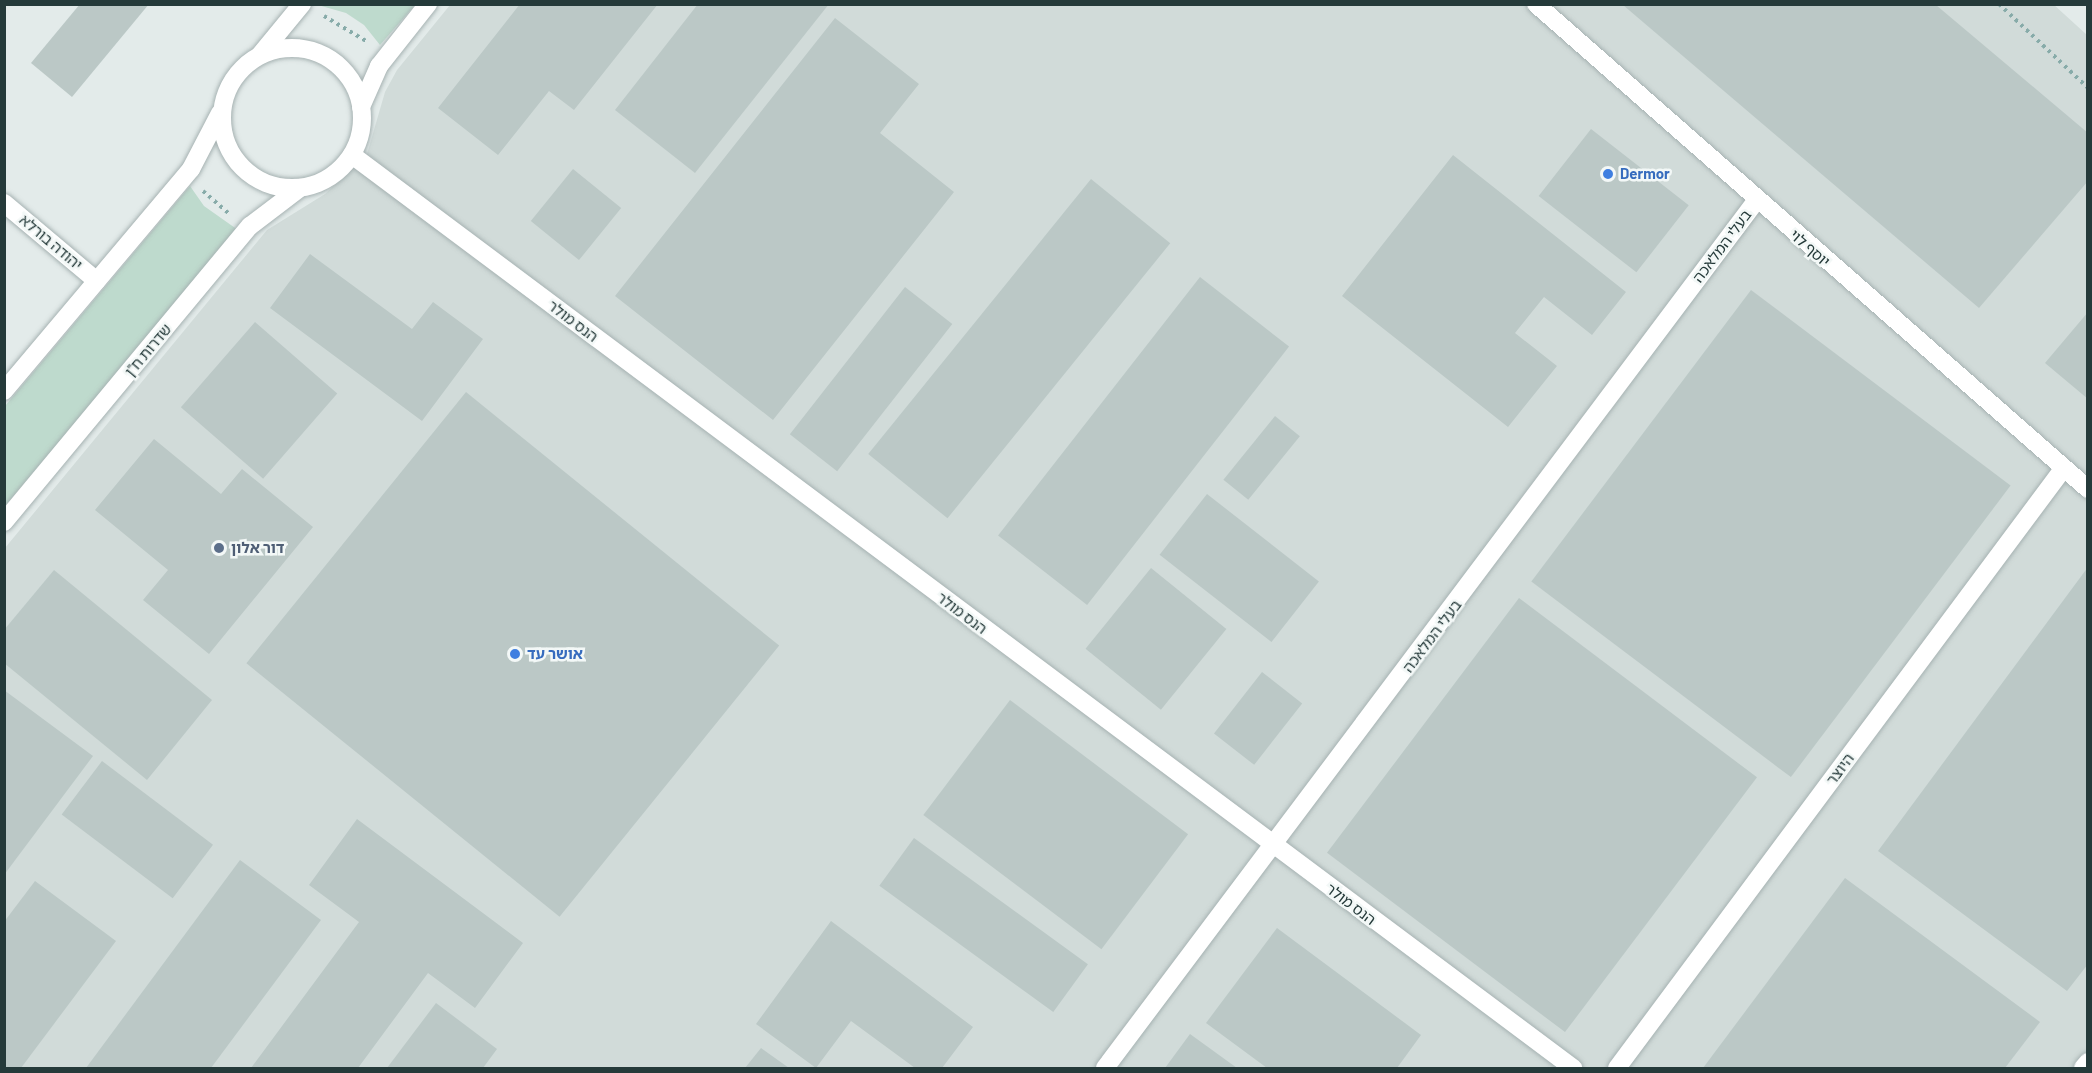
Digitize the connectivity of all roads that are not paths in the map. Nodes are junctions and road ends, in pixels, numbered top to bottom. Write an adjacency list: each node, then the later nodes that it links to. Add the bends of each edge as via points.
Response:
1 (428, 4): 5 (street, via 379,66)
2 (1536, 4): 9 (street, יוסף לוי)
3 (299, 8): 4 (street)
4 (260, 55): 5 (street, via 283,48 307,49 329,58 347,74); 6 (street, via 242,69 229,87)
5 (361, 107): 7 (street, via 360,137)
6 (222, 109): 8 (street, via 223,131 242,168 260,181); 11 (street, via 190,169)
7 (352, 155): 8 (street, via 321,183); 16 (street, הנס מולר)
8 (300, 188): 15 (street, שדרות ח"ן, via 250,226)
9 (1756, 201): 13 (street, יוסף לוי); 16 (street, בעלי המלאכה)
10 (4, 203): 11 (street, יהודה בורלא)
11 (97, 281): 12 (street)
12 (4, 391)
13 (2063, 469): 14 (street, יוסף לוי); 20 (street, היוצר)
14 (2088, 489)
15 (4, 522)
16 (1275, 847): 18 (street, בעלי המלאכה); 19 (street, הנס מולר)
17 (2088, 1062): 21 (street)
18 (1105, 1068)
19 (1573, 1068)
20 (1617, 1068)
21 (2083, 1068)

